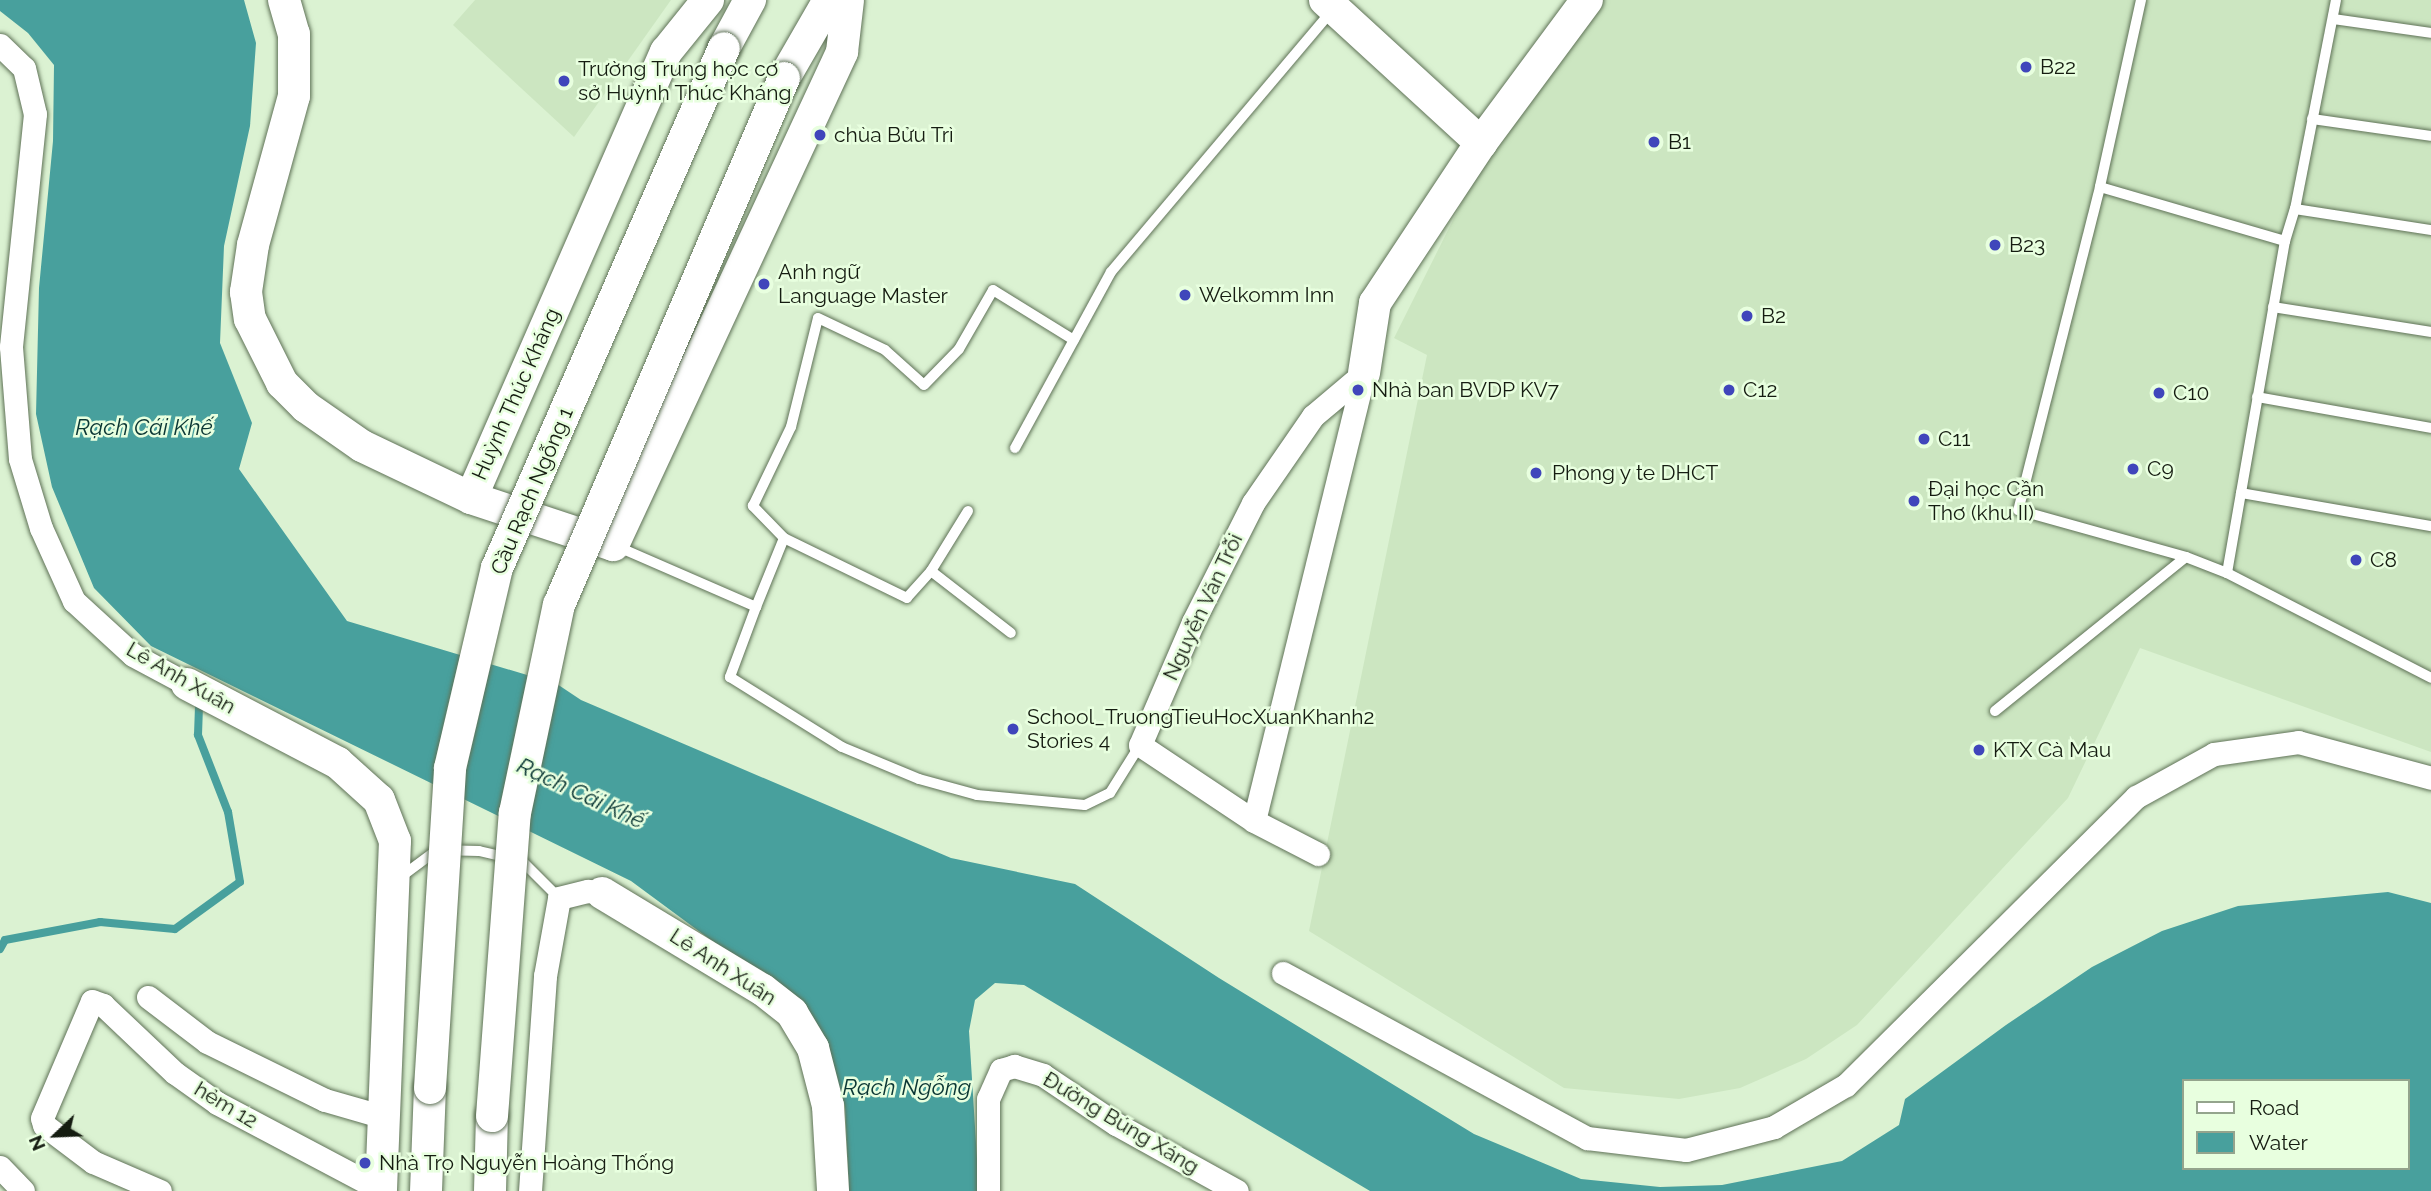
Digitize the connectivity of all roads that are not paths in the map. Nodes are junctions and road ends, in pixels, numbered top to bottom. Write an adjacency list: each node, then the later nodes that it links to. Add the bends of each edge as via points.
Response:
1 (284, 0): 28 (street, Huỳnh Thúc Kháng, via 295,34 294,96 253,245 246,292 250,319 282,383 306,407 362,446)
2 (708, 0): 28 (street, Huỳnh Thúc Kháng, via 666,51)
3 (750, 0): 55 (street, Cầu Rạch Ngỗng 1, bridge, via 724,48 496,568 450,768)
4 (829, 0): 56 (street, bridge, via 784,78 559,605 515,813)
5 (848, 0): 32 (street, via 842,52)
6 (1587, 0): 15 (street)
7 (2141, 0): 16 (lane)
8 (2336, 0): 10 (lane)
9 (1334, 2): 15 (street); 22 (lane, via 1111,272)
10 (2333, 19): 11 (lane); 13 (lane)
11 (2431, 33)
12 (0, 46): 39 (street, Lê Anh Xuân, via 24,68 36,114 11,347 24,471 41,528 74,601 134,655)
13 (2312, 120): 14 (lane); 17 (lane)
14 (2431, 136)
15 (1481, 143): 23 (street, via 1375,303)
16 (2100, 187): 19 (lane); 33 (lane, via 2018,510)
17 (2295, 209): 18 (lane); 19 (lane)
18 (2431, 230)
19 (2285, 241): 20 (lane)
20 (2273, 307): 21 (lane); 24 (lane)
21 (2431, 332)
22 (1074, 340): 26 (lane); 31 (lane, via 993,290 959,349 924,385 885,350 818,318 790,427 753,506)
23 (1364, 373): 41 (street, Nguyễn Văn Trỗi, via 1313,416 1253,503 1193,622); 43 (street)
24 (2257, 397): 25 (lane); 27 (lane)
25 (2431, 428)
26 (1014, 448)
27 (2241, 493): 30 (lane); 35 (lane)
28 (471, 499): 32 (street)
29 (968, 511): 34 (lane)
30 (2431, 526)
31 (784, 538): 34 (lane, via 907,598); 36 (lane)
32 (613, 545): 36 (lane)
33 (2186, 558): 35 (lane); 40 (lane)
34 (931, 571): 37 (lane)
35 (2227, 573): 38 (lane)
36 (756, 607): 41 (lane, via 730,677 842,747 919,779 977,795 1085,805 1110,793)
37 (1011, 633)
38 (2431, 678)
39 (199, 690): 45 (street, Lê Anh Xuân, via 338,763 380,800 394,841)
40 (1996, 711)
41 (1140, 745): 43 (street)
42 (2431, 778): 48 (street, via 2298,742 2214,754 2136,797 1846,1086 1774,1127 1686,1150 1587,1138)
43 (1254, 821): 44 (street)
44 (1318, 854)
45 (394, 887): 47 (lane, via 407,869 437,850 479,851 522,861); 50 (street, Lê Anh Xuân)
46 (602, 893): 47 (street, via 588,891); 58 (street, Lê Anh Xuân, via 764,990 792,1013 813,1048 828,1106)
47 (559, 898): 57 (street, via 545,976)
48 (1283, 973)
49 (148, 997): 50 (street, via 207,1042 325,1100)
50 (384, 1117): 52 (street, Lê Anh Xuân)
51 (0, 1167): 53 (street)
52 (381, 1190): 54 (street, hẻm 12, via 217,1103 175,1073 103,1005 89,1003 42,1118 44,1125 93,1162)
53 (23, 1191)
54 (159, 1191)
55 (426, 1191)
56 (490, 1191)
57 (530, 1191)
58 (833, 1191)
59 (988, 1191): 60 (street, Đường Búng Xáng, via 988,1099 1001,1069 1014,1066 1043,1075 1116,1124)
60 (1237, 1191)

